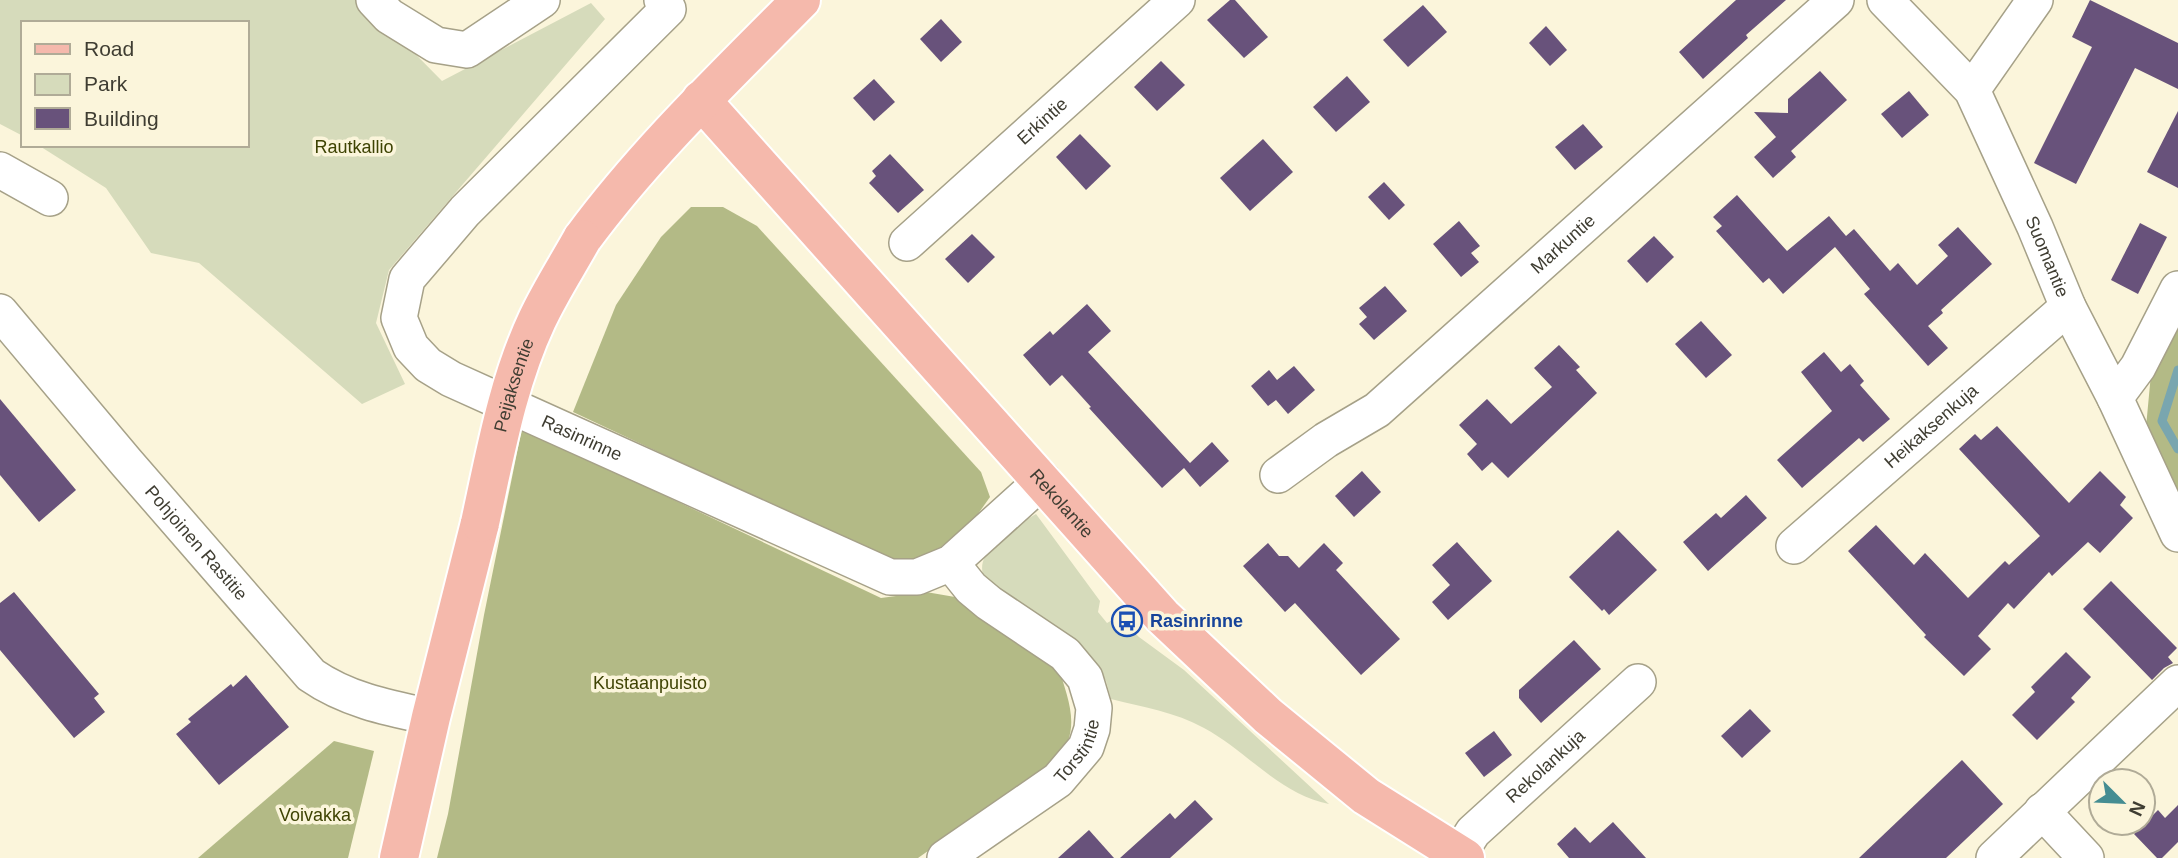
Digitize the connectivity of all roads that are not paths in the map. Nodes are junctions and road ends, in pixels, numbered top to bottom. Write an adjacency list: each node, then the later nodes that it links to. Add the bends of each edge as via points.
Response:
1 (374, 0): 2 (street, via 389,16 436,45 467,50)
2 (542, 0)
3 (662, 0): 22 (street, Rasinrinne, via 668,9 465,211 407,279 399,318 411,346 428,365 452,379 865,568 890,577 917,577)
4 (801, 0): 10 (main road, Peijaksentie)
5 (1177, 0): 13 (street, Erkintie)
6 (1836, 0): 18 (street, Markuntie, via 1377,410)
7 (1885, 0): 9 (street, Suomantie)
8 (2035, 0): 9 (street)
9 (1972, 90): 15 (street, Suomantie)
10 (701, 100): 19 (main road, Rekolantie); 25 (main road, Peijaksentie, bridge, via 609,201 537,320 500,432)
11 (0, 170): 12 (street)
12 (50, 198)
13 (906, 243)
14 (2178, 289): 17 (street, via 2138,367)
15 (2068, 307): 17 (street, Suomantie); 21 (street, Heikaksenkuja)
16 (0, 312): 25 (street, Pohjoinen Rastitie, via 311,675 354,698)
17 (2115, 398): 20 (street, Suomantie)
18 (1278, 475)
19 (1043, 480): 22 (street, Rasinrinne); 27 (main road, Rekolantie, via 1162,616 1268,716 1366,796)
20 (2178, 534)
21 (1794, 547)
22 (951, 563): 29 (street, Torstintie, via 989,603 1065,654 1085,678 1094,708 1086,747 1058,780)
23 (1638, 682): 27 (street, Rekolankuja, via 1474,832)
24 (2178, 683): 26 (street)
25 (431, 717): 28 (main road, Peijaksentie)
26 (2042, 811): 30 (street); 31 (street)
27 (1462, 856)
28 (399, 858)
29 (945, 858)
30 (1994, 858)
31 (2085, 858)

